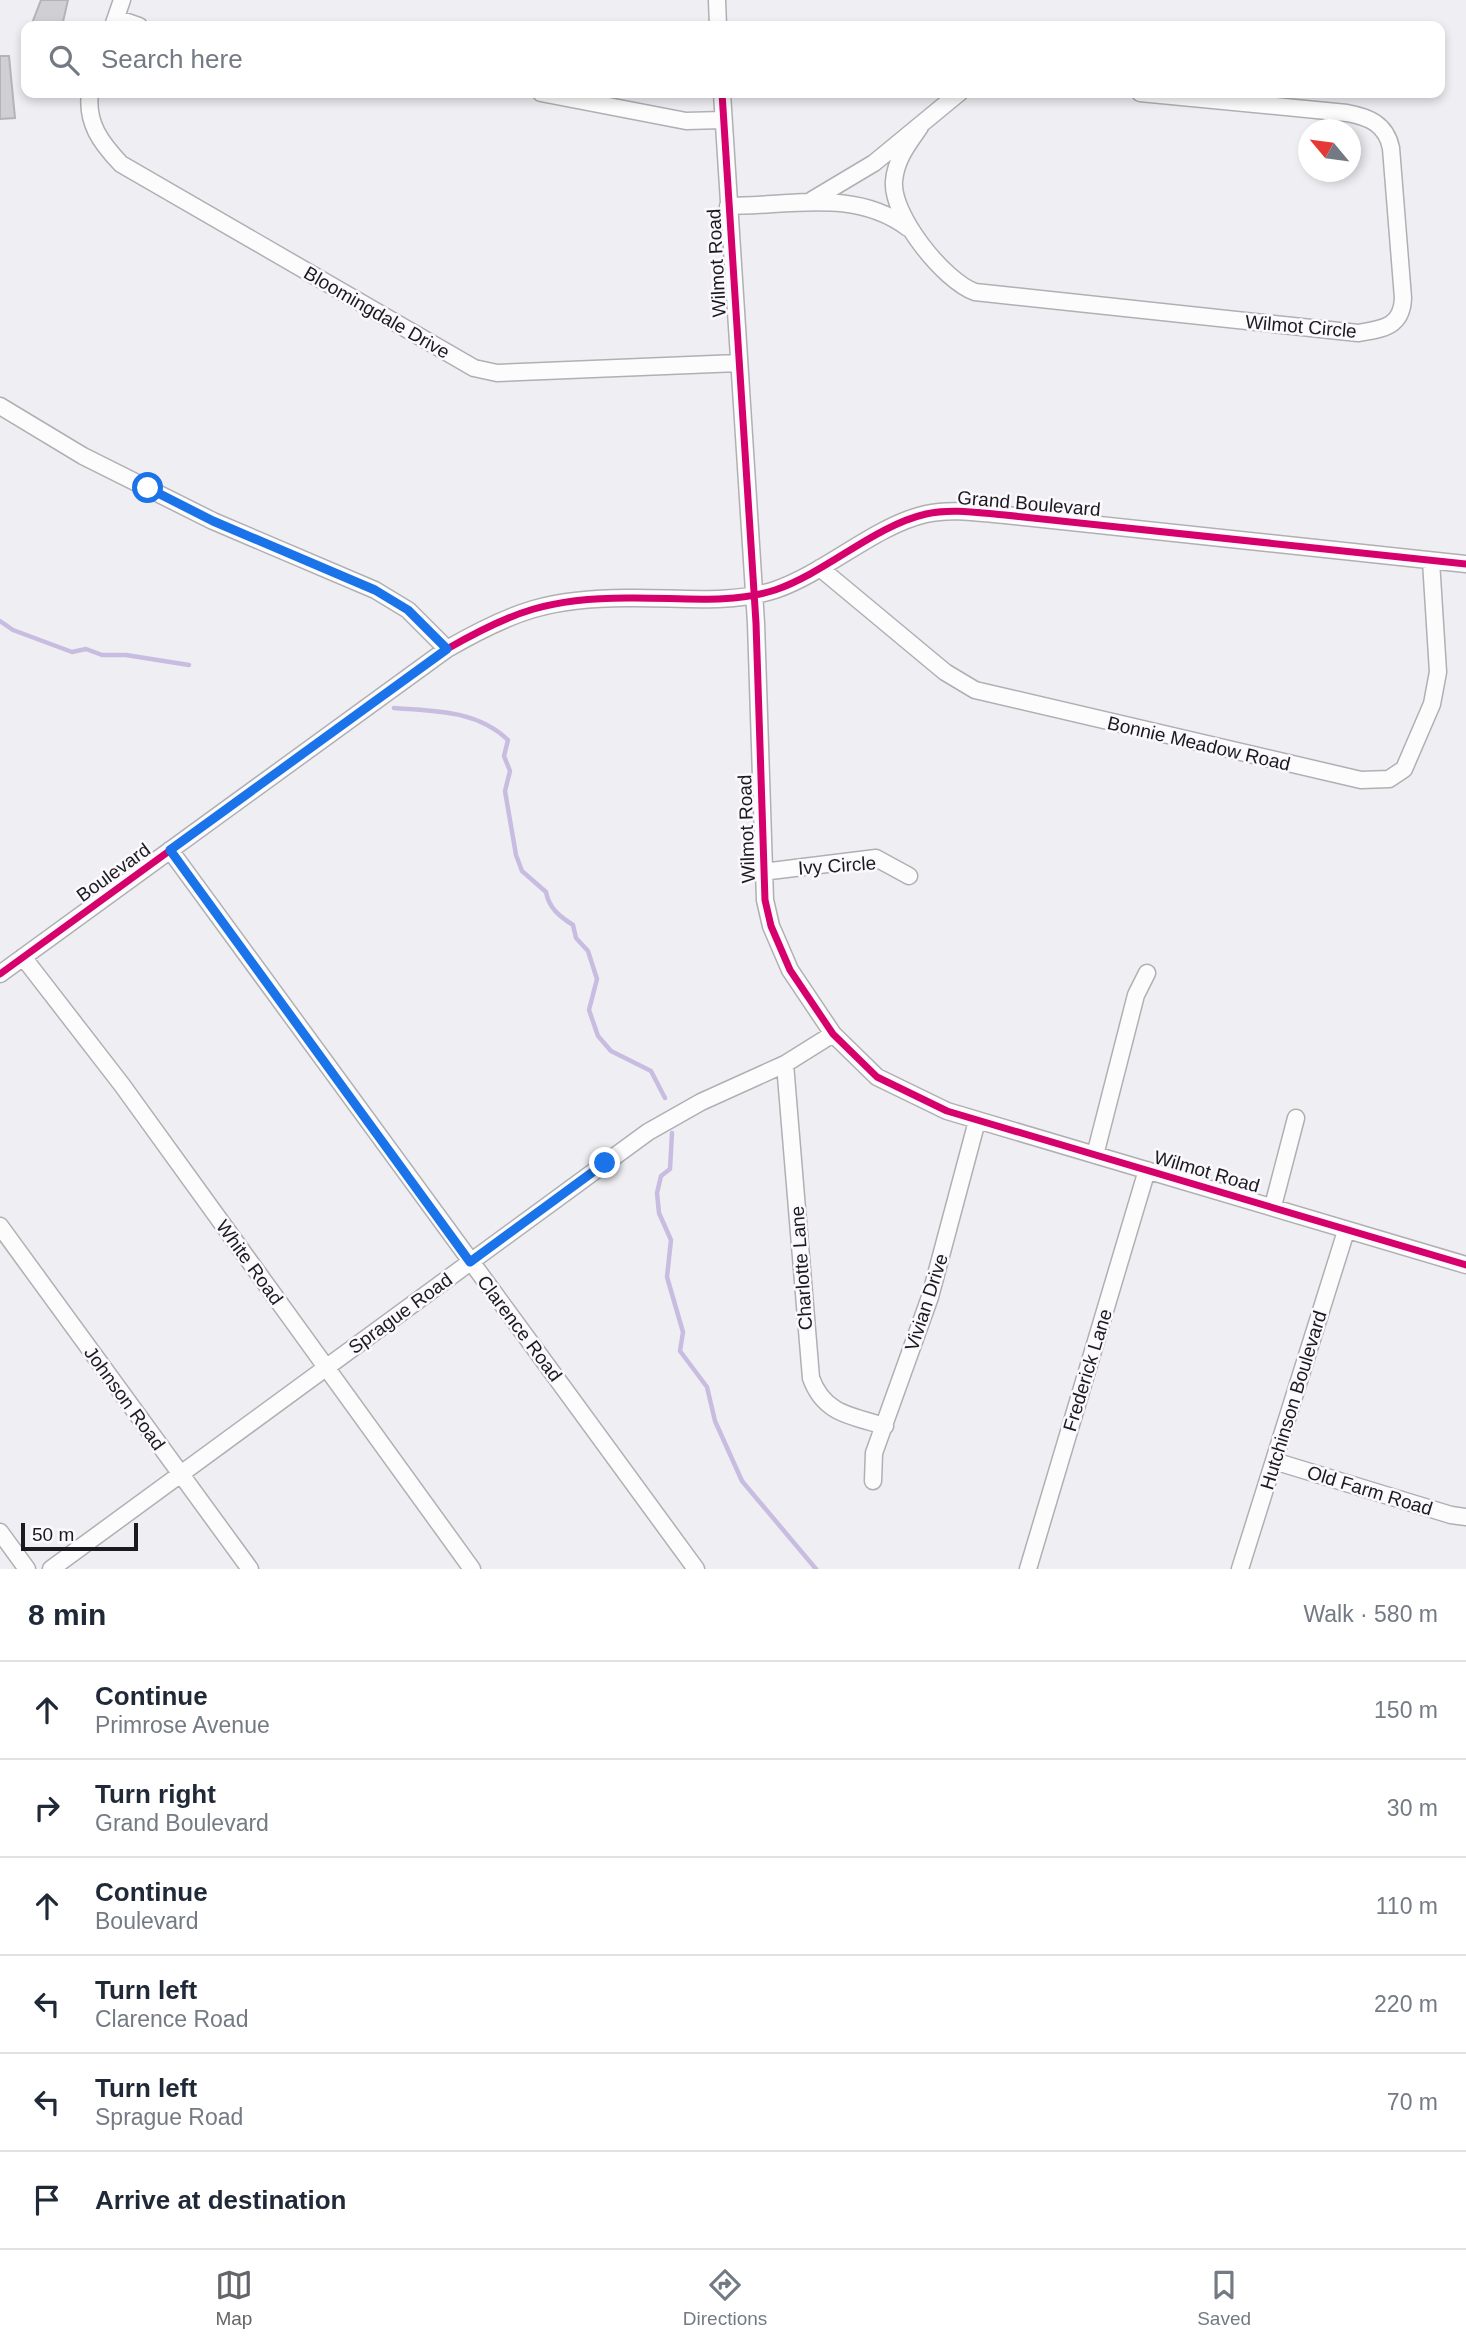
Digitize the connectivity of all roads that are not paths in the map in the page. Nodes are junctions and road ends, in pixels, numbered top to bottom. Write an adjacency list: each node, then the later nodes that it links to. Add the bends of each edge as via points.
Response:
1 (122, 0): 3 (street)
2 (717, 0): 4 (street)
3 (114, 21)
4 (718, 21)
5 (90, 98): 15 (street, Bloomingdale Drive, via 93,127 121,164 474,368 497,373)
6 (567, 98): 10 (street, via 686,121)
7 (722, 98): 10 (street, Wilmot Road)
8 (953, 98): 11 (street, Wilmot Circle)
9 (1192, 98): 14 (street, Wilmot Circle, via 1347,113 1363,116 1382,128 1391,148 1403,298 1402,311 1393,324 1358,333 975,292 956,283)
10 (723, 120): 13 (street, Wilmot Road)
11 (920, 127): 12 (street, Wilmot Circle, via 874,163); 14 (street, Wilmot Circle, via 901,153 894,180 897,202)
12 (810, 201): 13 (street, Wilmot Circle); 14 (street, Wilmot Circle, via 876,208)
13 (729, 205): 15 (street, Wilmot Road)
14 (913, 231)
15 (738, 363): 20 (street, Wilmot Road)
16 (0, 406): 21 (street, via 83,456 213,521 375,590 408,610)
17 (1431, 561): 18 (street, Grand Boulevard); 19 (street, Grand Boulevard, via 1006,514 945,512 913,517); 19 (street, Bonnie Meadow Road, via 1438,672 1432,704 1410,759 1397,774 1381,780 1360,779 975,690 945,672)
18 (1466, 564)
19 (820, 568): 20 (street, Grand Boulevard, via 774,590)
20 (753, 593): 21 (street, Grand Boulevard, via 719,599 551,603 522,610); 24 (street, Wilmot Road)
21 (447, 649): 22 (street, Grand Boulevard)
22 (381, 696): 23 (street, Boulevard)
23 (170, 850): 26 (street, Boulevard); 38 (street, Clarence Road)
24 (762, 872): 25 (street, Ivy Circle, via 876,858); 29 (street, Wilmot Road, via 780,950)
25 (909, 876)
26 (23, 957): 28 (street, Boulevard); 40 (street, White Road, via 122,1085)
27 (1147, 973): 33 (street, via 1136,996)
28 (0, 974)
29 (833, 1034): 30 (street, Sprague Road); 32 (street, Wilmot Road, via 891,1086)
30 (785, 1064): 38 (street, Sprague Road, via 648,1132); 41 (street, Charlotte Lane, via 811,1378 816,1393 831,1408)
31 (1296, 1118): 35 (street)
32 (976, 1121): 33 (street, Wilmot Road); 41 (street, Vivian Drive, via 930,1297)
33 (1095, 1155): 34 (street, Wilmot Road)
34 (1147, 1170): 35 (street, Wilmot Road); 52 (street, Frederick Lane)
35 (1273, 1206): 37 (street, Wilmot Road)
36 (0, 1226): 43 (street, Johnson Road)
37 (1346, 1231): 39 (street, Wilmot Road); 42 (street, Hutchinson Boulevard)
38 (470, 1262): 40 (street, Sprague Road); 51 (street, Clarence Road)
39 (1466, 1265)
40 (326, 1368): 43 (street, Sprague Road); 50 (street, White Road)
41 (885, 1426): 44 (street, Vivian Drive, via 873,1453)
42 (1275, 1461): 45 (street, Old Farm Road); 53 (street, Hutchinson Boulevard)
43 (180, 1474): 48 (street, Sprague Road); 49 (street, Johnson Road)
44 (873, 1481)
45 (1466, 1517)
46 (0, 1532): 47 (street)
47 (27, 1569)
48 (51, 1569)
49 (250, 1569)
50 (472, 1569)
51 (696, 1569)
52 (1028, 1569)
53 (1240, 1569)

